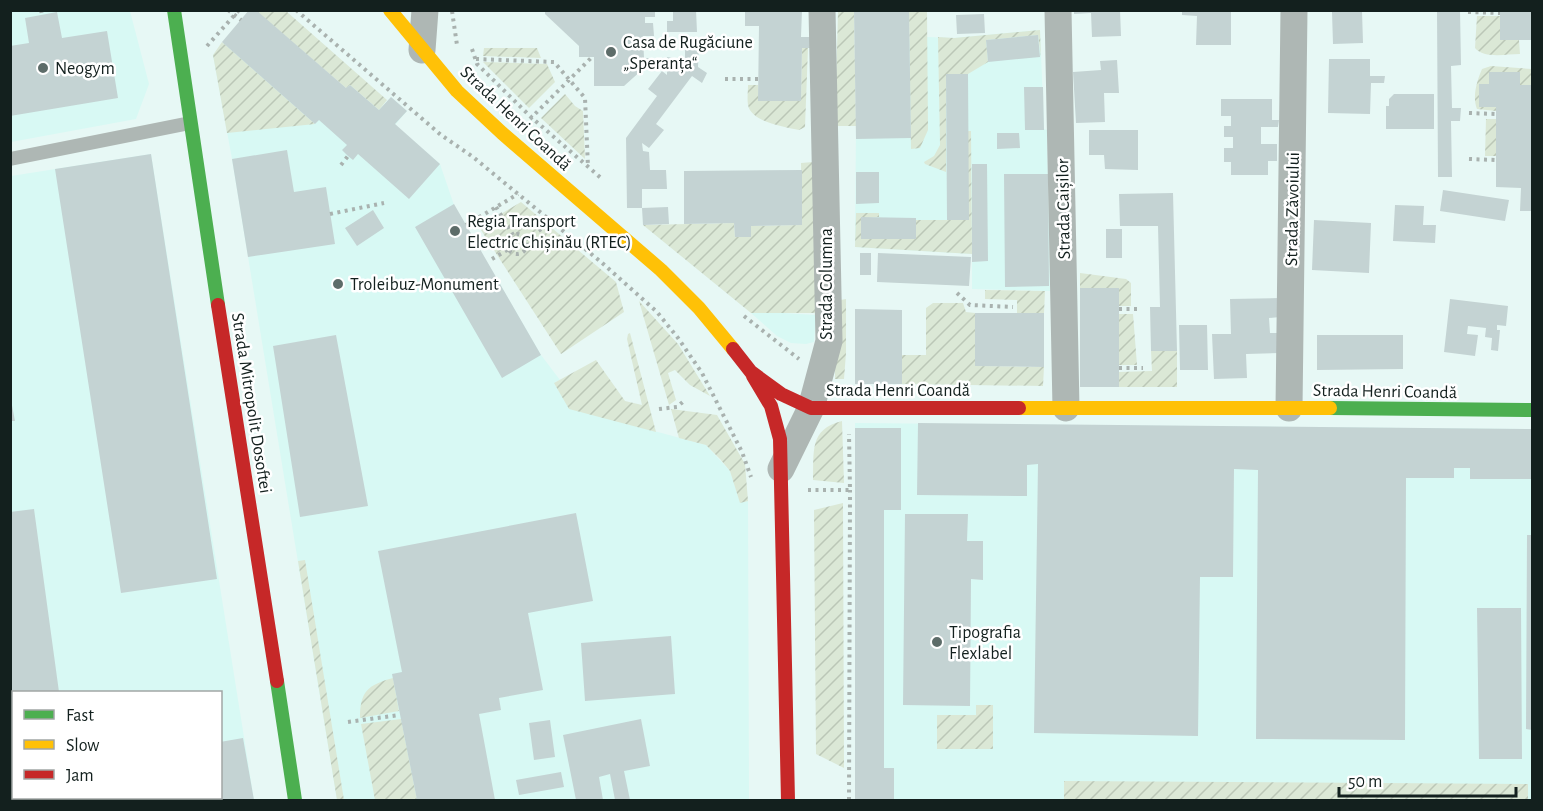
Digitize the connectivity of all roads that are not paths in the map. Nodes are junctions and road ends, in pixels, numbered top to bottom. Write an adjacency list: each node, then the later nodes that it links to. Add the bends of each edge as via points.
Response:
1 (174, 10): 8 (street, Strada Mitropolit Dosoftei)
2 (390, 10): 7 (street, Strada Henri Coandă)
3 (425, 10): 7 (street)
4 (822, 10): 11 (street, Strada Columna, via 829,341)
5 (1058, 10): 12 (street, Strada Caișilor)
6 (1294, 10): 13 (street, Strada Zăvoiului)
7 (422, 50): 10 (street, Strada Henri Coandă, via 457,91 502,133 661,270 699,308)
8 (190, 123): 9 (lane); 16 (street, Strada Mitropolit Dosoftei)
9 (10, 159)
10 (751, 372): 11 (street, Strada Henri Coandă, via 781,394); 15 (street, via 771,406 780,440)
11 (811, 408): 12 (street, Strada Henri Coandă); 15 (street, Strada Columna)
12 (1066, 408): 13 (street, Strada Henri Coandă)
13 (1289, 408): 14 (street, Strada Henri Coandă)
14 (1533, 410)
15 (781, 480): 17 (street, Strada Columna)
16 (296, 801)
17 (788, 801)

